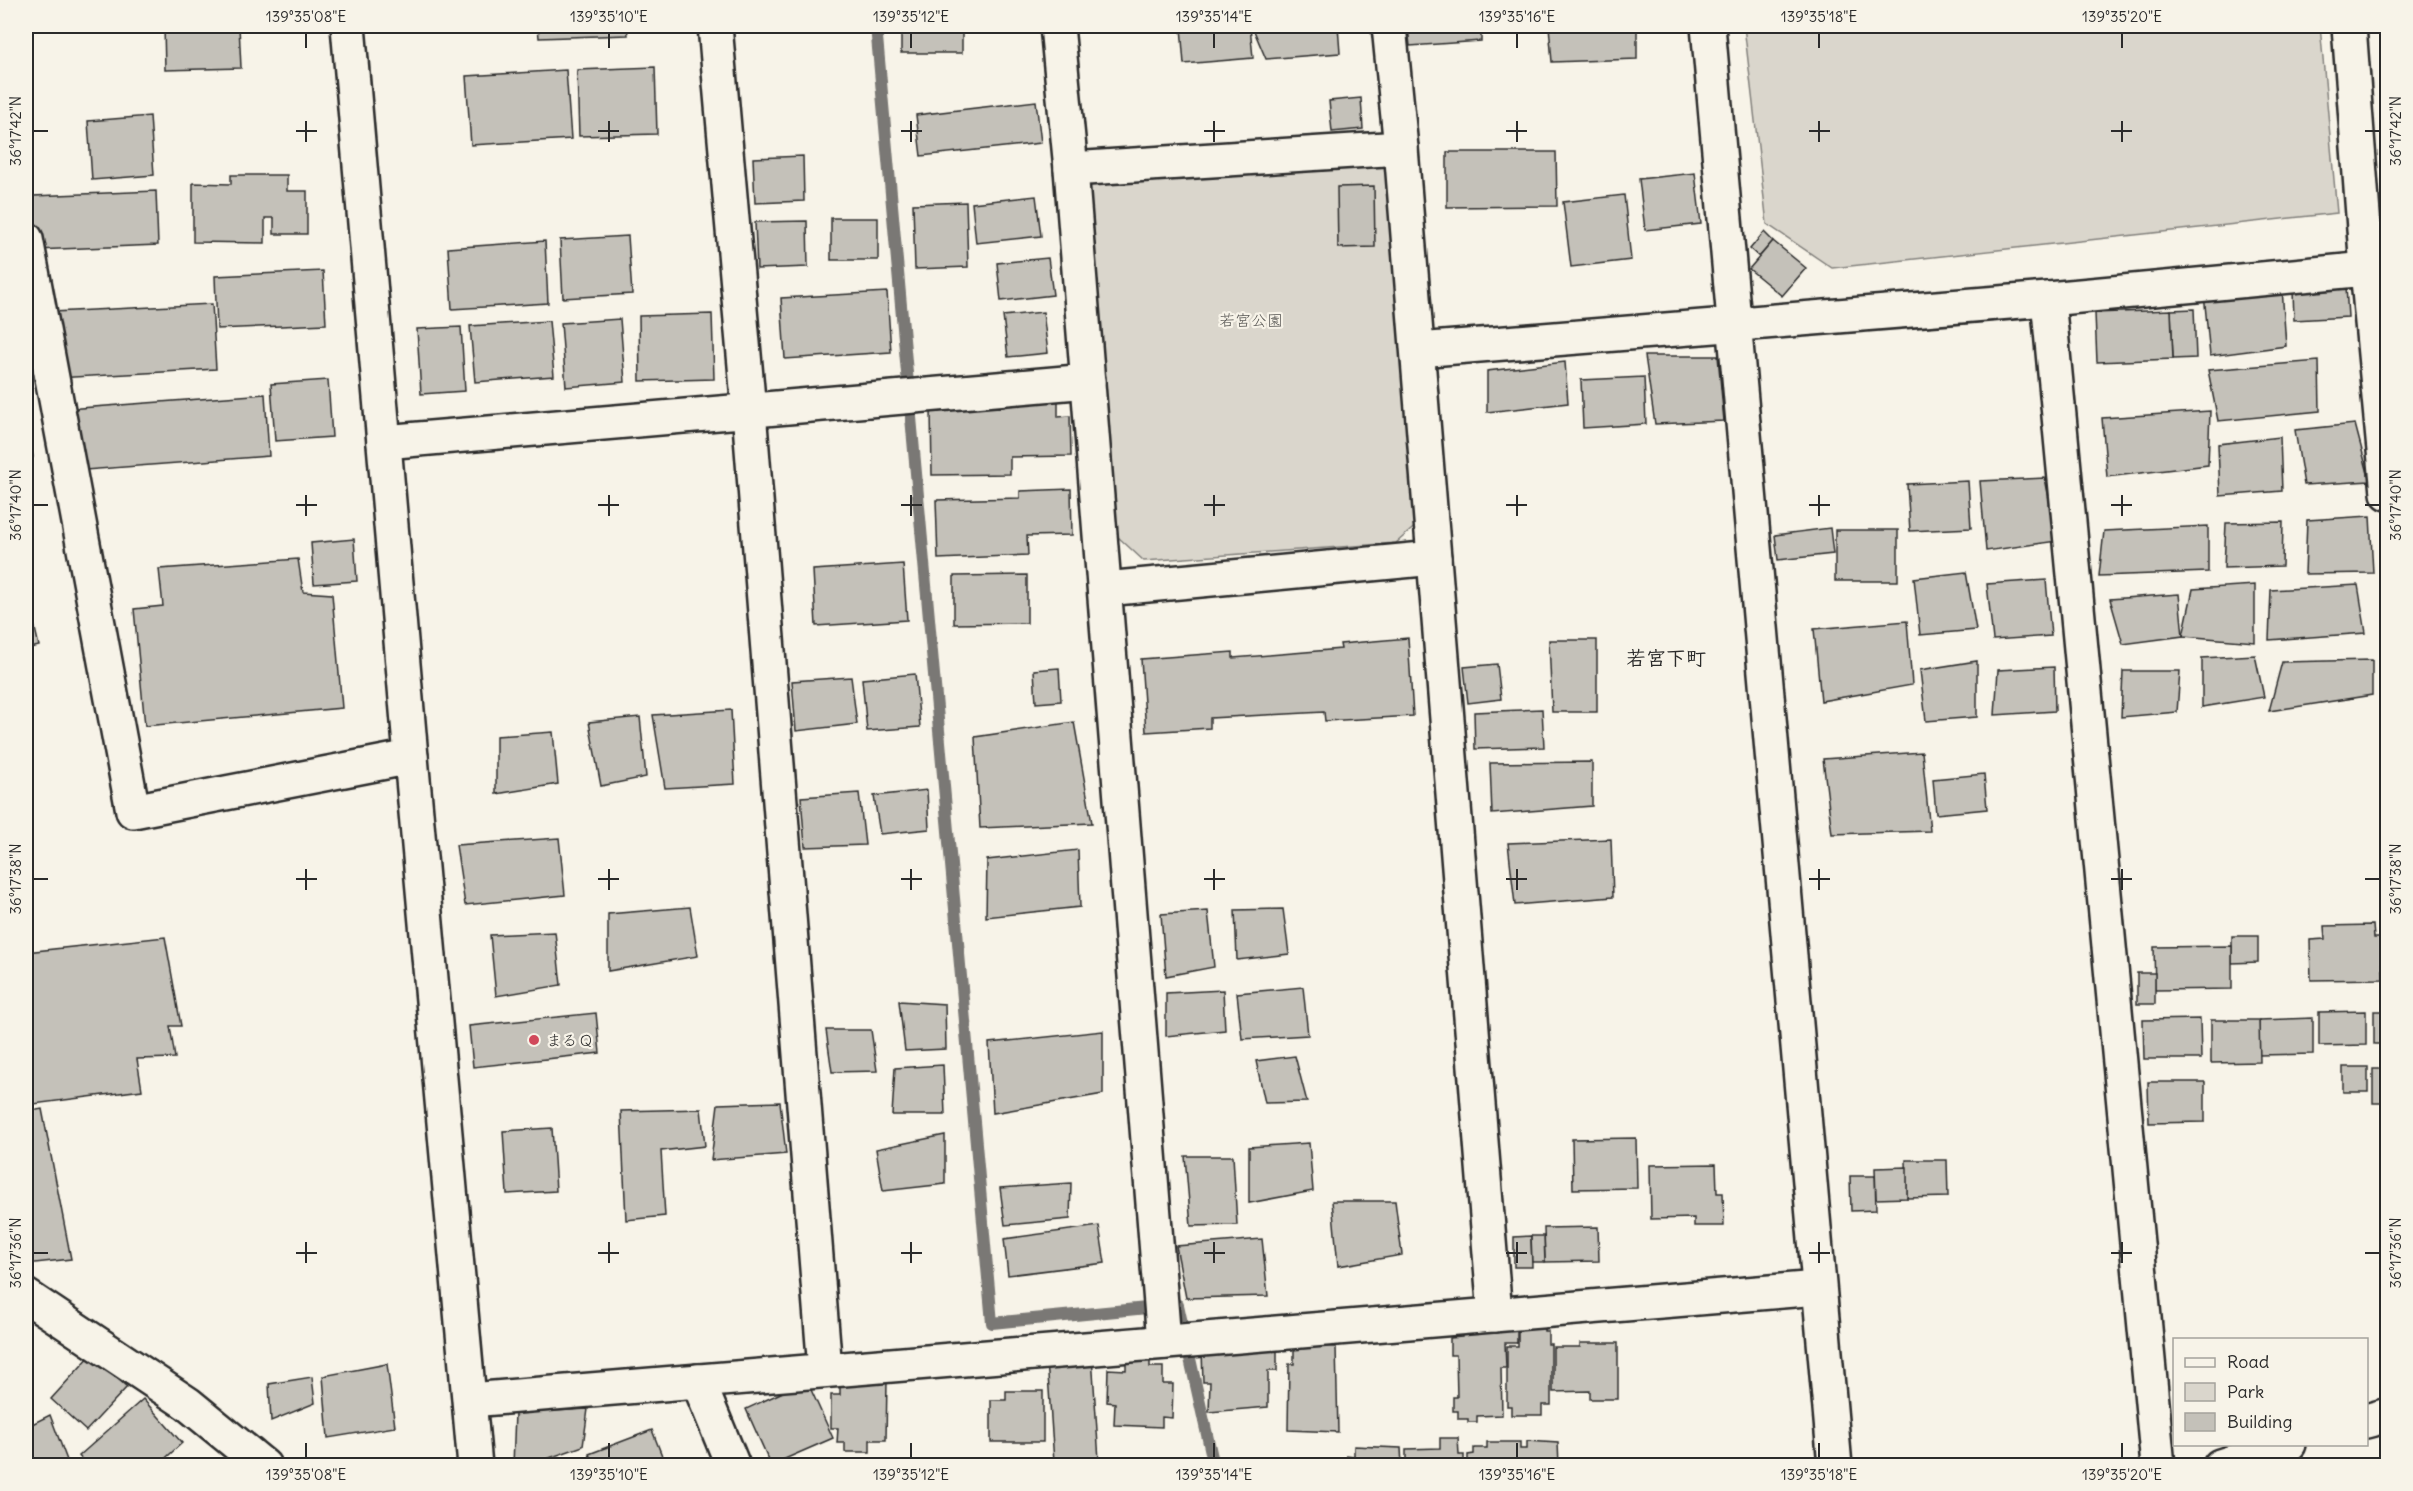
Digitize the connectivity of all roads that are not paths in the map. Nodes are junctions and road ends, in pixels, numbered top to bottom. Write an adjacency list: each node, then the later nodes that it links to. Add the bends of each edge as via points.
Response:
1 (348, 26): 16 (street)
2 (716, 26): 15 (street)
3 (1057, 26): 8 (street)
4 (1389, 26): 7 (street)
5 (1708, 26): 12 (street)
6 (2349, 26): 10 (street)
7 (1401, 148): 8 (street); 13 (street)
8 (1071, 169): 14 (street)
9 (26, 239): 20 (street, via 133,811)
10 (2377, 268): 11 (street); 17 (street)
11 (2049, 299): 12 (street); 35 (street)
12 (1734, 325): 13 (street); 21 (street)
13 (1418, 350): 18 (street)
14 (1088, 381): 15 (street); 19 (street)
15 (749, 411): 16 (street); 25 (street)
16 (384, 442): 20 (street)
17 (2388, 493)
18 (1434, 558): 19 (street); 23 (street)
19 (1104, 589): 24 (street)
20 (411, 757): 27 (street)
21 (1818, 1288): 23 (street); 34 (street)
22 (26, 1296): 31 (street, via 188,1404)
23 (1495, 1315): 24 (street)
24 (1164, 1342): 25 (street)
25 (825, 1370): 26 (street)
26 (698, 1381): 27 (street); 33 (street)
27 (470, 1400): 32 (street)
28 (2388, 1415): 29 (street)
29 (2368, 1421)
30 (2283, 1446): 36 (street)
31 (264, 1466)
32 (475, 1466)
33 (733, 1466)
34 (1835, 1466)
35 (2158, 1466)
36 (2220, 1466)

